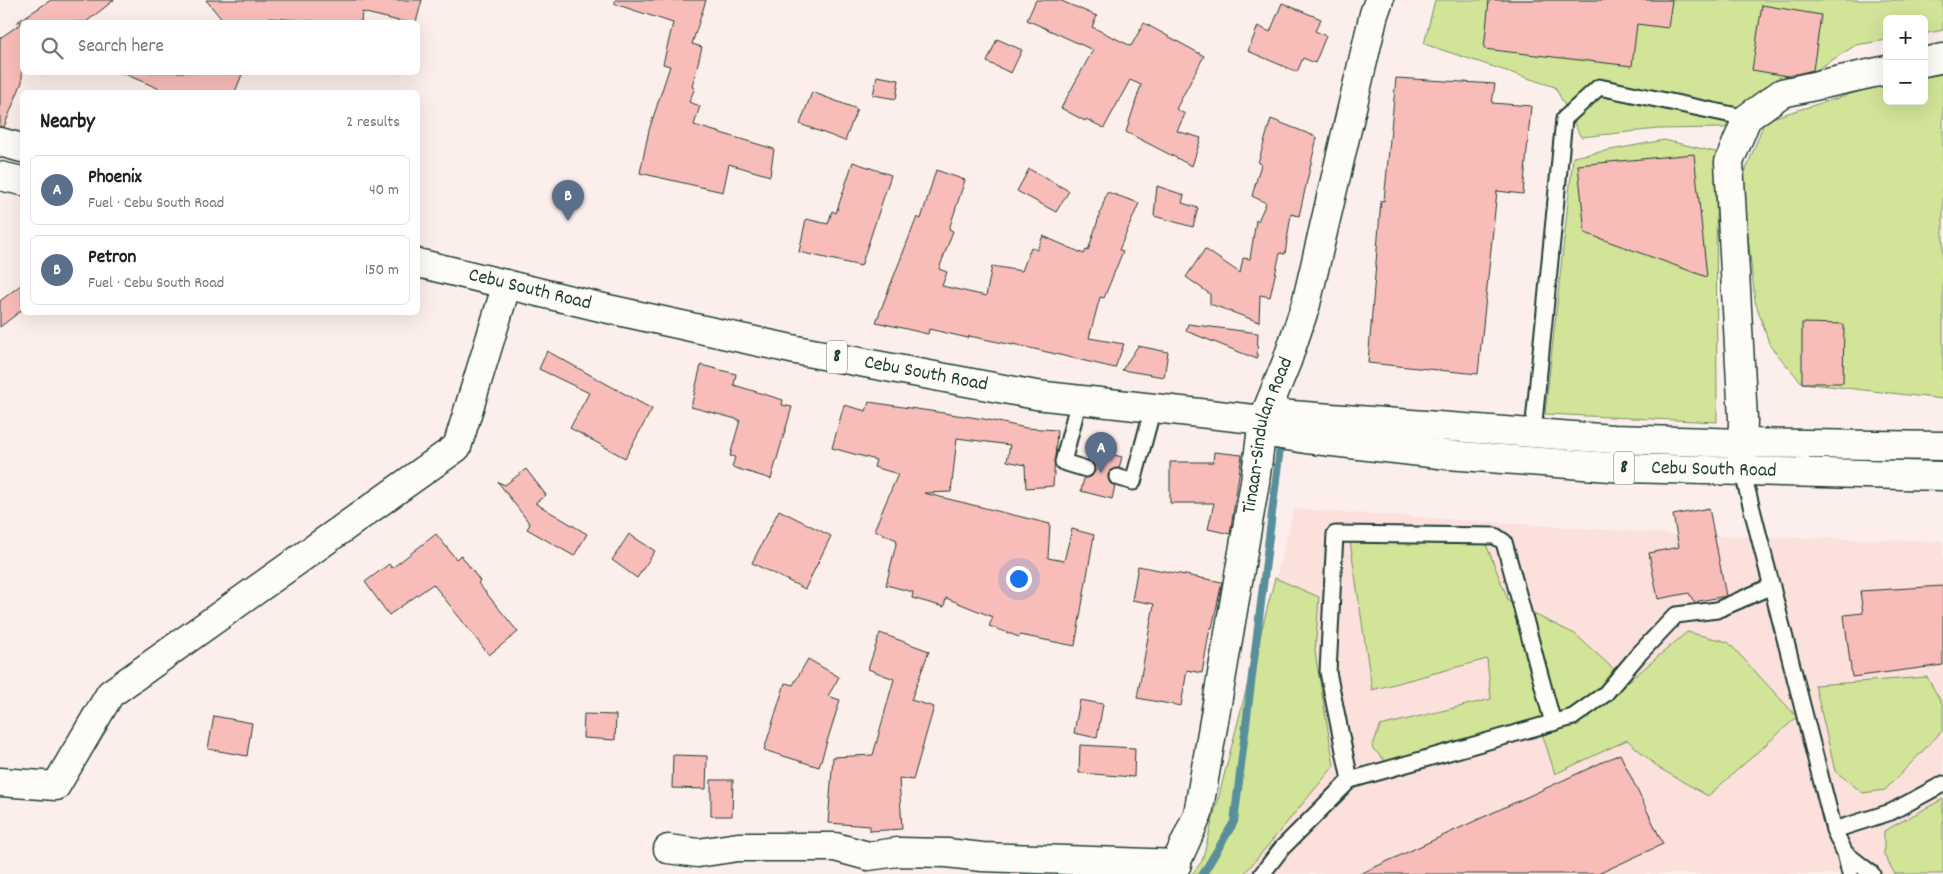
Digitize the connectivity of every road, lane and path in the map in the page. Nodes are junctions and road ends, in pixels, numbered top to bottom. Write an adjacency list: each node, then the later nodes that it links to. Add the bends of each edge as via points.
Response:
1 (1379, 0): 14 (main road, Tinaan-Sindulan Road, via 1306,304 1287,361)
2 (1943, 58): 3 (main road)
3 (1928, 61)
4 (1883, 71): 5 (main road, via 1782,93)
5 (1747, 118): 16 (lane, via 1598,87 1564,119); 17 (main road, via 1729,162)
6 (0, 142): 7 (main road)
7 (20, 147)
8 (0, 176): 9 (main road)
9 (20, 180)
10 (420, 263): 11 (main road, Cebu South Road / 8)
11 (507, 284): 12 (main road, Cebu South Road / 8, via 796,350); 26 (main road, via 458,447 110,694 56,786)
12 (1079, 400): 13 (main road, Cebu South Road / 8); 19 (lane, via 1063,462)
13 (1153, 408): 14 (main road, Cebu South Road / 8); 22 (lane, via 1133,482)
14 (1272, 423): 15 (main road, 8); 31 (main road, Tinaan-Sindulan Road, via 1255,482 1198,814)
15 (1307, 428): 16 (main road, Cebu South Road / 8); 20 (main road, Cebu South Road / 8, via 1448,455 1624,468)
16 (1533, 432): 17 (main road, Cebu South Road / 8, via 1614,439)
17 (1743, 443): 18 (main road, Cebu South Road / 8); 20 (main road)
18 (1943, 446)
19 (1086, 469)
20 (1742, 470): 21 (main road, Cebu South Road / 8); 23 (lane)
21 (1943, 476)
22 (1117, 478)
23 (1772, 586): 24 (lane, via 1717,610 1676,616 1605,694 1573,717); 28 (lane)
24 (1553, 723): 25 (lane); 25 (lane, via 1504,542 1495,536 1335,534 1328,672)
25 (1350, 780): 32 (lane, via 1282,848)
26 (0, 782)
27 (1943, 784): 28 (lane, via 1891,812)
28 (1834, 830): 30 (lane)
29 (668, 849): 31 (main road, via 698,853 738,847 835,847 868,856 898,852 948,853)
30 (1845, 853): 33 (lane); 34 (lane)
31 (1174, 869)
32 (1262, 874)
33 (1850, 874)
34 (1872, 874)

